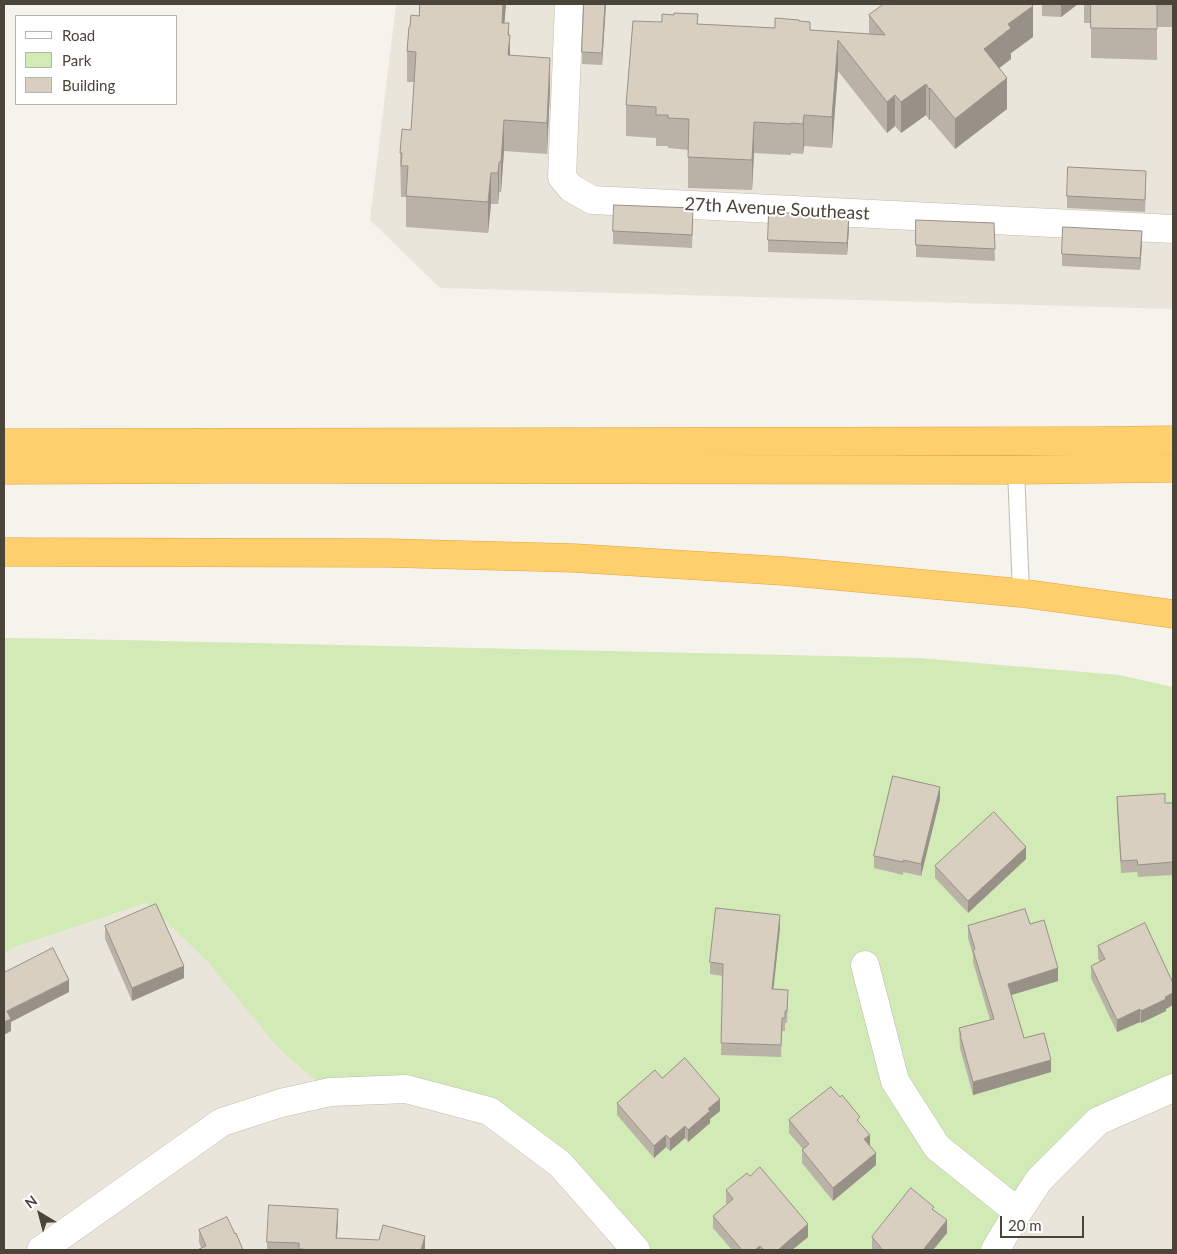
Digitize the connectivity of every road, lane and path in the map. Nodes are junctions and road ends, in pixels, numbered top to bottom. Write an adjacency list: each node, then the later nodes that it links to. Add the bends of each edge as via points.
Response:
1 (569, 4): 2 (street, 27th Avenue Southeast, via 562,176 572,188 592,200)
2 (1173, 229)
3 (1173, 440): 4 (highway)
4 (4, 443)
5 (1173, 468): 7 (highway)
6 (4, 470): 7 (highway)
7 (1016, 470): 9 (lane)
8 (4, 552): 9 (highway, via 388,553 574,558 784,571)
9 (1021, 592): 10 (highway)
10 (1173, 614)
11 (866, 964): 13 (street, via 895,1081 937,1147)
12 (1173, 1088): 13 (street, via 1098,1121 1039,1180)
13 (1018, 1212): 16 (street)
14 (41, 1250): 15 (street, via 222,1122 330,1092 406,1089 489,1111 560,1164)
15 (636, 1250)
16 (995, 1250)

